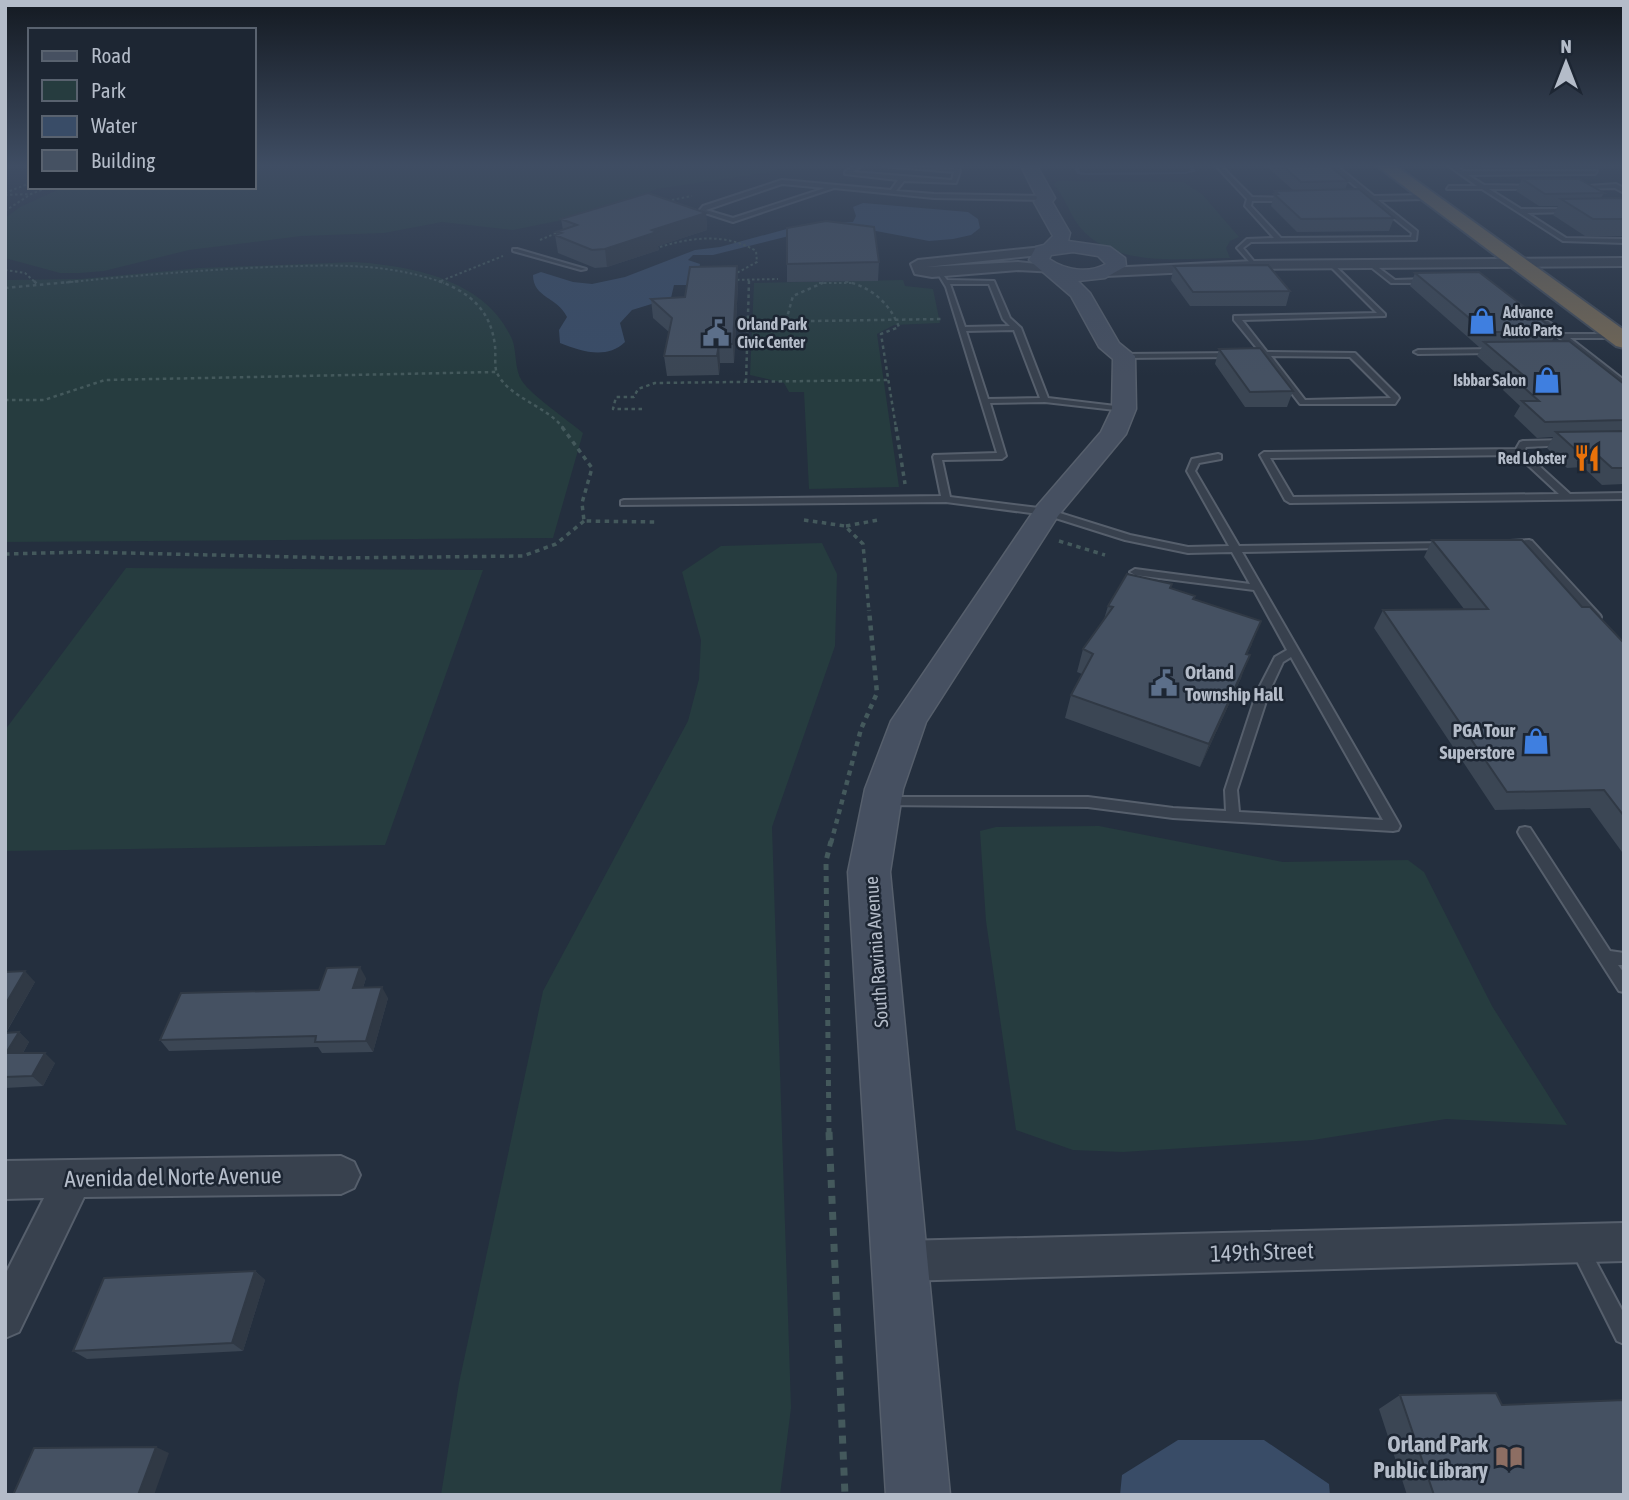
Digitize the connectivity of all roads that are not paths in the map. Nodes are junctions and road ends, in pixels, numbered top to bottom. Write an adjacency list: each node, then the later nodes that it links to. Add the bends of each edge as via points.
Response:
1 (1062, 236): 11 (street)
2 (1081, 236): 12 (street)
3 (1275, 236): 7 (lane)
4 (1414, 236): 7 (lane)
5 (1481, 236): 13 (highway)
6 (1559, 236): 8 (lane, via 1565,240)
7 (1279, 240): 18 (lane, via 1249,240 1240,248)
8 (1624, 241)
9 (1532, 245): 14 (highway)
10 (516, 250): 19 (lane)
11 (1050, 259): 12 (street, via 1076,274); 12 (street, via 1073,246); 20 (street); 20 (street, via 918,264 920,271); 29 (street, via 1080,293 1110,347)
12 (1105, 262): 18 (street); 23 (street, via 1096,289)
13 (1517, 262): 14 (street); 16 (street); 28 (highway)
14 (1557, 262): 15 (street); 22 (highway)
15 (1624, 262)
16 (1370, 263): 17 (street); 21 (lane, via 1393,282)
17 (1331, 264): 18 (street); 34 (lane, via 1383,315 1237,318)
18 (1254, 265)
19 (583, 269)
20 (942, 278): 25 (lane, via 992,282 1007,319); 26 (lane)
21 (1434, 281)
22 (1593, 286)
23 (1109, 304)
24 (1541, 320): 27 (lane)
25 (1017, 328): 26 (lane); 36 (lane)
26 (963, 329): 37 (lane)
27 (1562, 336): 28 (lane); 32 (lane)
28 (1621, 338)
29 (1127, 346): 34 (lane); 38 (street, South Ravinia Avenue)
30 (1500, 351): 33 (lane)
31 (1568, 351): 32 (lane)
32 (1582, 351): 35 (lane)
33 (1418, 352)
34 (1265, 355): 34 (lane, via 1352,355 1395,398 1392,402 1303,402)
35 (1624, 384)
36 (1045, 400): 37 (lane); 38 (lane)
37 (985, 401): 44 (lane, via 1002,456 937,457)
38 (1124, 410): 46 (street, South Ravinia Avenue, via 1113,434)
39 (1573, 442): 40 (lane, via 1522,444)
40 (1519, 452): 43 (lane); 43 (lane, via 1264,455 1290,500)
41 (1218, 457): 49 (lane, via 1195,461 1191,471)
42 (1624, 495): 43 (lane)
43 (1568, 497)
44 (946, 499): 45 (lane); 46 (lane)
45 (624, 503)
46 (1049, 525): 49 (lane, via 1176,547); 54 (street, South Ravinia Avenue, via 909,721)
47 (1501, 544): 52 (lane, via 1528,543)
48 (1459, 545): 49 (lane)
49 (1237, 550): 51 (lane)
50 (1135, 572): 51 (lane)
51 (1259, 588): 53 (lane)
52 (1606, 629)
53 (1294, 651): 55 (lane, via 1279,660 1263,692 1231,790); 55 (lane, via 1394,827)
54 (881, 802): 55 (lane, via 1088,802); 65 (street, South Ravinia Avenue, via 869,873)
55 (1234, 816)
56 (1525, 832): 57 (lane)
57 (1604, 957): 58 (lane); 59 (lane)
58 (1624, 959)
59 (1624, 986)
60 (341, 1175): 61 (street, Avenida del Norte Avenue)
61 (74, 1178): 62 (street, Avenida del Norte Avenue); 66 (street)
62 (5, 1180)
63 (1624, 1242): 64 (street, 149th Street)
64 (1576, 1243): 65 (street, 149th Street); 67 (lane)
65 (901, 1261): 68 (street, South Ravinia Avenue)
66 (5, 1318)
67 (1624, 1334)
68 (918, 1495)

